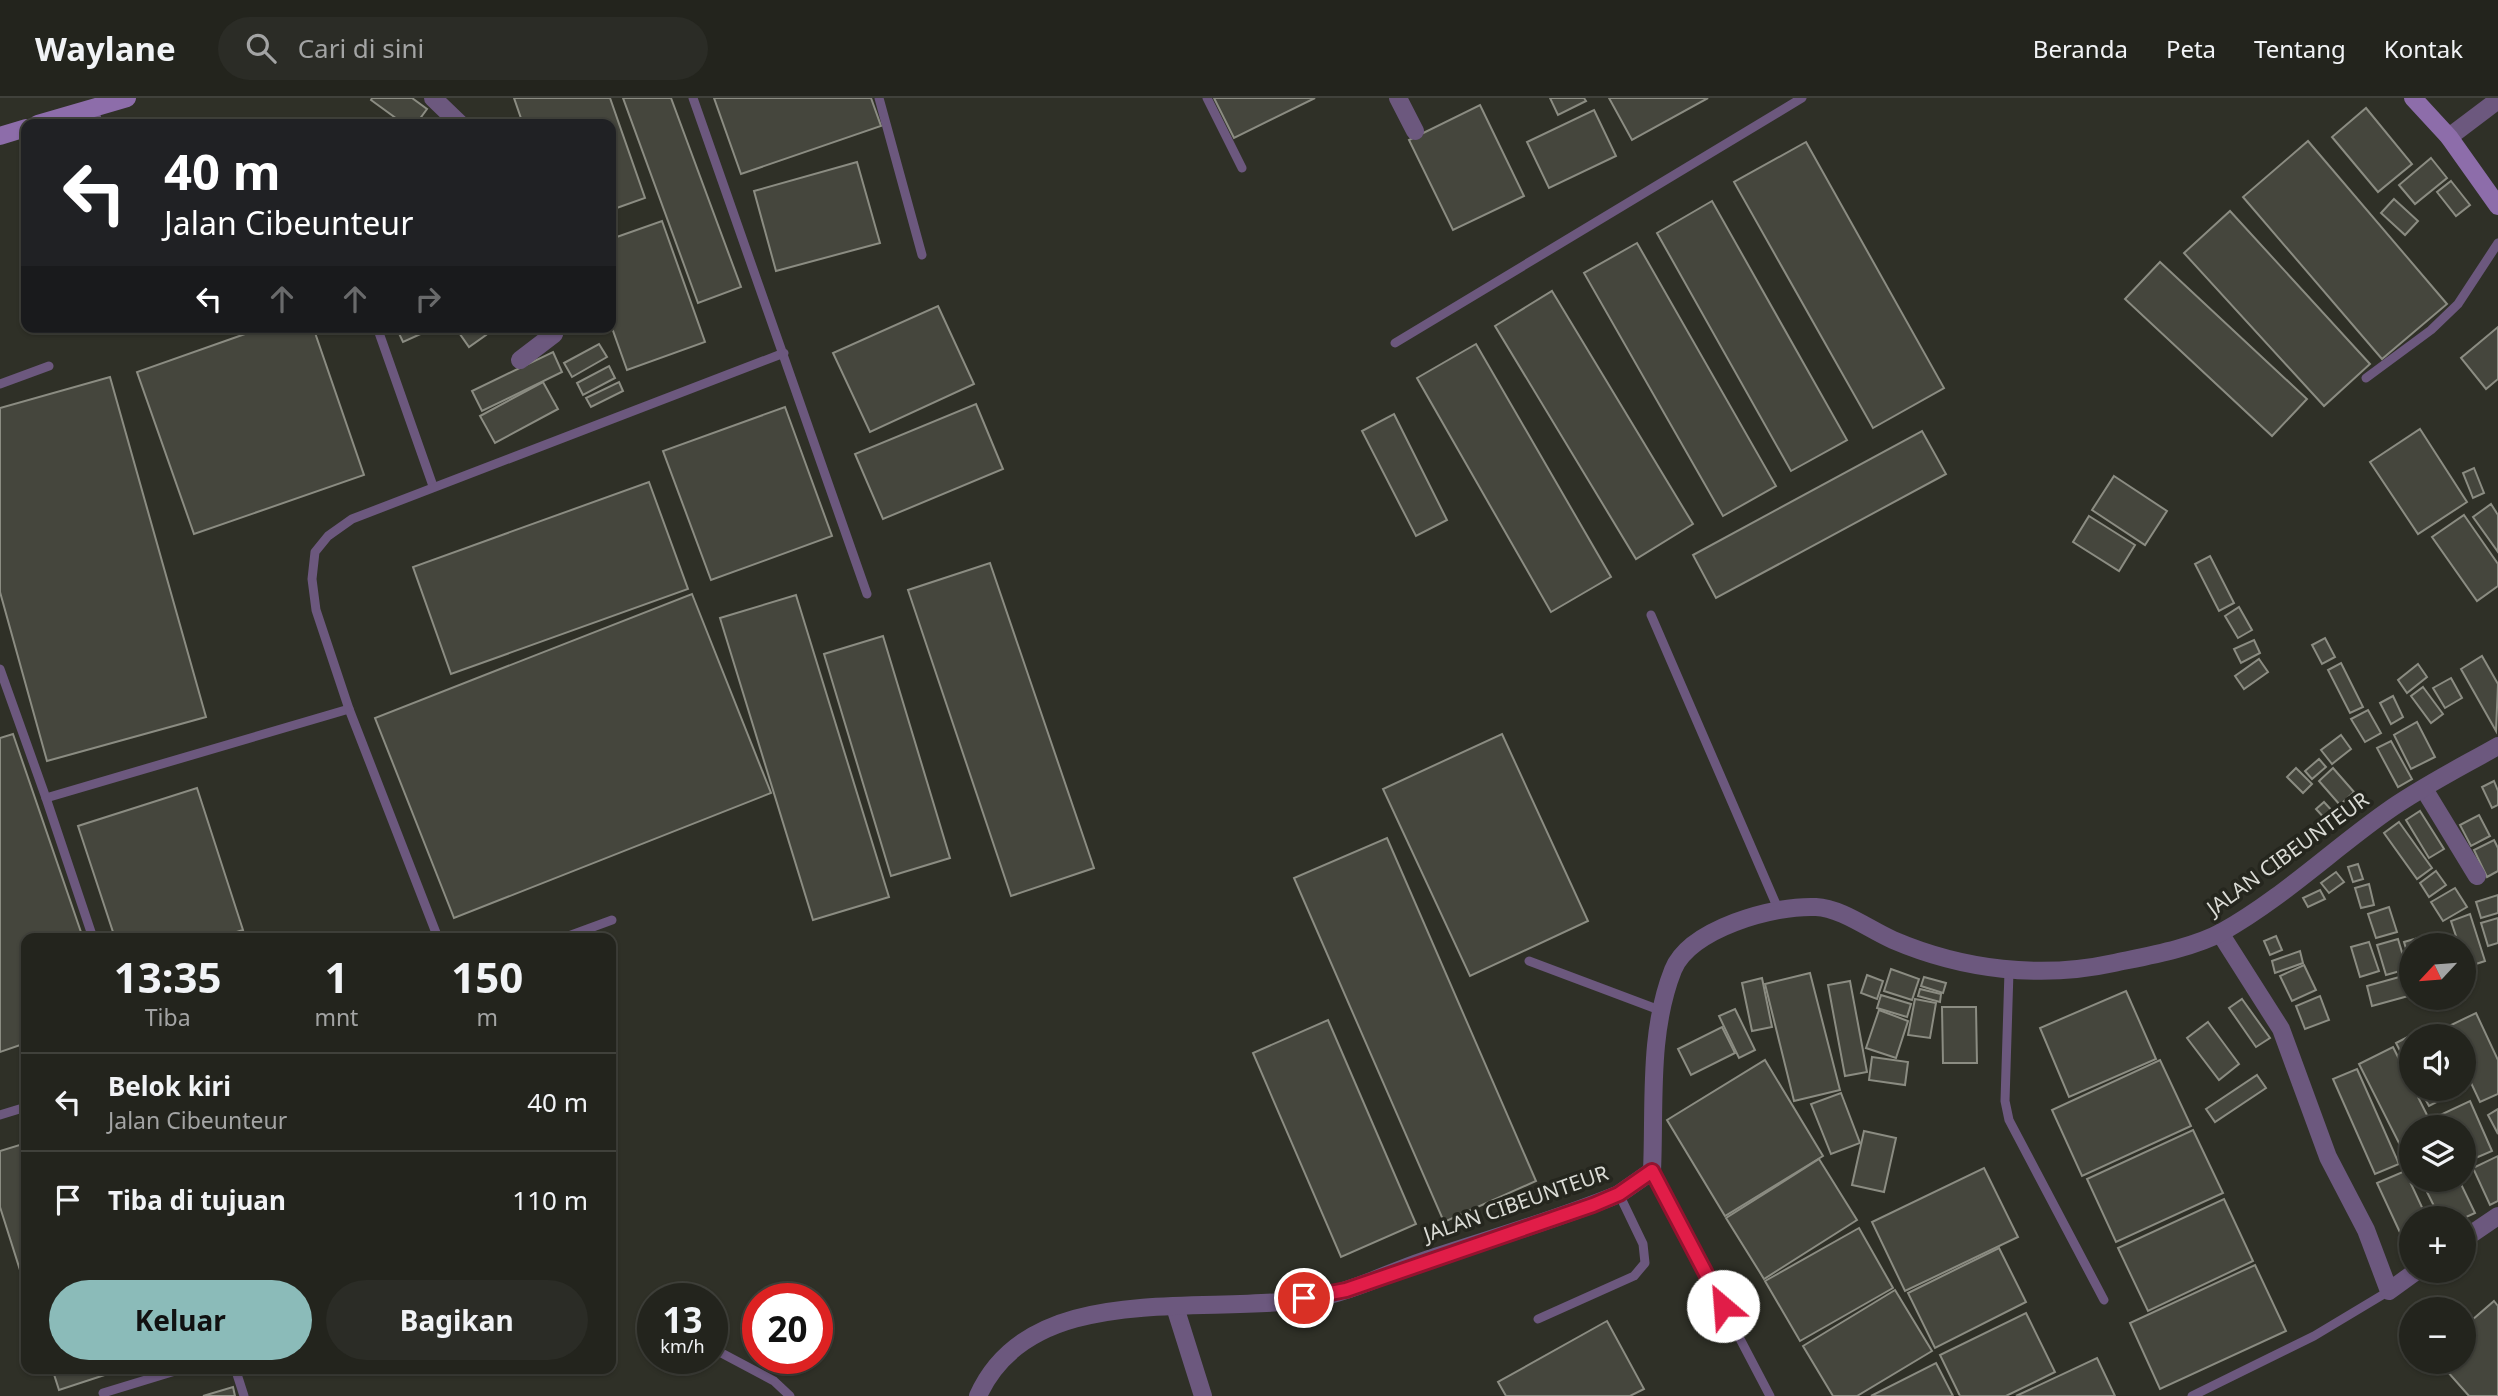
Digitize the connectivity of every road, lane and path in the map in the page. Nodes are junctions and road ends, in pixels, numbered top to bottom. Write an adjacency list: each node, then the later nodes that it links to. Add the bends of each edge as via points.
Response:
1 (127, 98): 10 (main road)
2 (433, 98): 12 (street)
3 (693, 98): 24 (lane)
4 (878, 98): 20 (lane)
5 (1207, 98): 17 (lane)
6 (1398, 98): 14 (street)
7 (1802, 98): 23 (lane)
8 (2413, 98): 16 (main road)
9 (2498, 100): 16 (street)
10 (96, 116): 11 (main road)
11 (74, 119)
12 (455, 119)
13 (21, 130): 15 (main road)
14 (1415, 131)
15 (0, 136)
16 (2449, 137): 18 (main road)
17 (1242, 168)
18 (2498, 206)
19 (2498, 243): 27 (lane, via 2458,304 2431,330)
20 (922, 256)
21 (379, 333): 29 (lane)
22 (554, 333): 25 (street)
23 (1395, 343)
24 (784, 353): 29 (lane); 30 (lane)
25 (520, 360)
26 (49, 366): 28 (lane)
27 (2366, 377)
28 (0, 384)
29 (433, 486): 33 (lane, via 352,519 327,536 315,552 316,610)
30 (867, 594)
31 (1651, 615): 38 (lane)
32 (0, 669): 36 (lane)
33 (349, 709): 36 (lane); 41 (lane)
34 (2498, 746): 35 (street, JALAN CIBEUNTEUR)
35 (2424, 789): 37 (street); 43 (street, JALAN CIBEUNTEUR)
36 (46, 798): 40 (lane)
37 (2477, 876)
38 (1779, 911): 45 (street, JALAN CIBEUNTEUR, via 1819,907 1897,941); 46 (street, JALAN CIBEUNTEUR, via 1733,923 1693,942 1675,965)
39 (612, 920): 42 (lane)
40 (91, 933)
41 (436, 933)
42 (577, 933)
43 (2220, 933): 45 (street, JALAN CIBEUNTEUR, via 2112,964 2053,973); 54 (street, via 2281,1029 2321,1139 2366,1230)
44 (1529, 961): 46 (lane)
45 (2009, 971): 55 (lane, via 2005,1101 2010,1120)
46 (1662, 1011): 49 (street, JALAN CIBEUNTEUR, via 1655,1051)
47 (21, 1109): 48 (lane)
48 (0, 1115)
49 (1652, 1171): 50 (street, JALAN CIBEUNTEUR); 66 (lane)
50 (1619, 1194): 56 (street, JALAN CIBEUNTEUR, via 1331,1295); 57 (lane, via 1643,1244 1645,1264 1634,1276)
51 (2498, 1216): 52 (street)
52 (2476, 1231)
53 (2400, 1283): 54 (street)
54 (2389, 1291): 67 (lane, via 2314,1336)
55 (2104, 1300)
56 (1175, 1307): 64 (street, JALAN CIBEUNTEUR, via 1100,1311 1050,1327 1006,1354); 65 (street)
57 (1538, 1319)
58 (728, 1357): 63 (lane, via 774,1381)
59 (165, 1374): 61 (lane)
60 (237, 1374): 62 (lane)
61 (103, 1393)
62 (244, 1396)
63 (790, 1396)
64 (978, 1396)
65 (1203, 1396)
66 (1770, 1396)
67 (2192, 1396)

